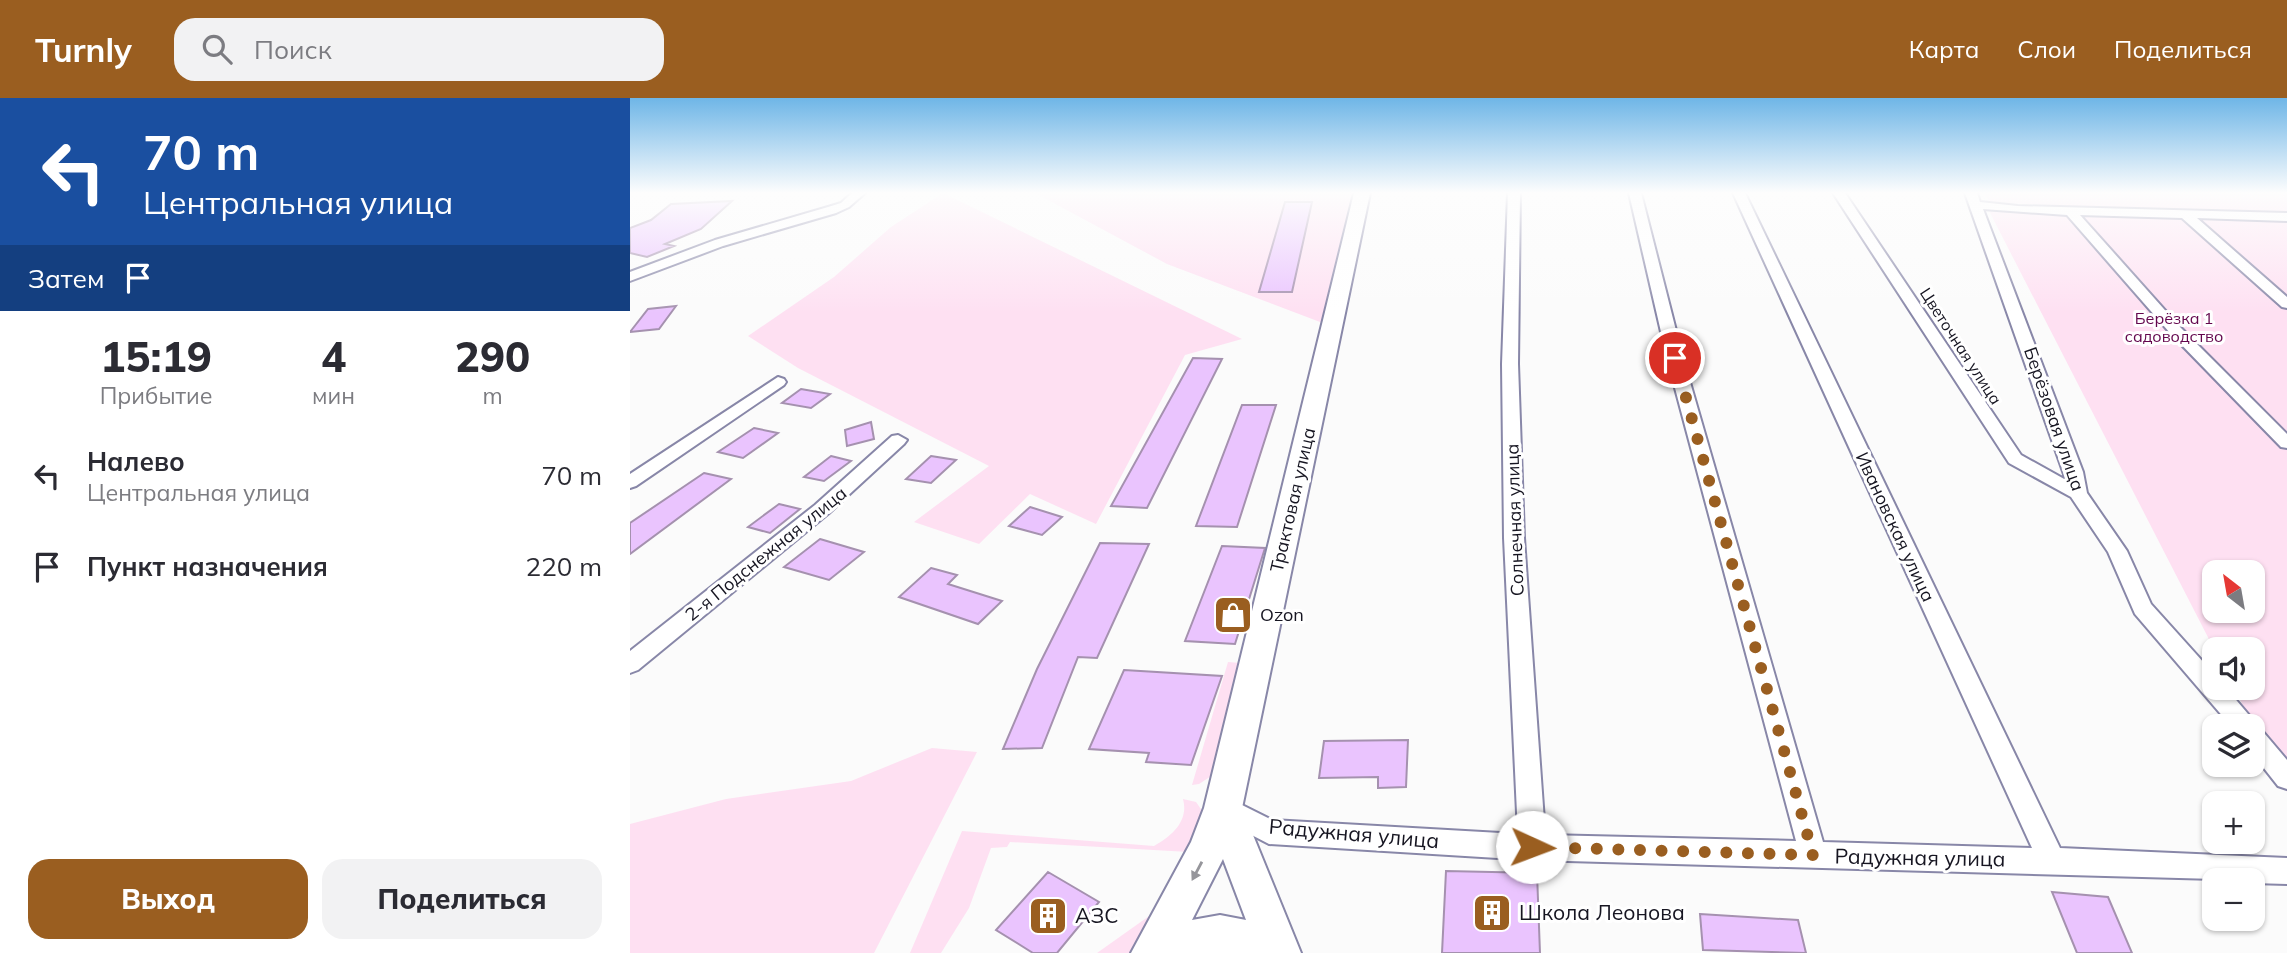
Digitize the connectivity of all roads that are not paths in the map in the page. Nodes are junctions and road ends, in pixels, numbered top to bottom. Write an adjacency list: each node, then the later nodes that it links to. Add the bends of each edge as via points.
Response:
1 (754, 233): 10 (street)
2 (1353, 233): 21 (street, Трактовая улица)
3 (1513, 233): 22 (street, Солнечная улица, via 1514,538)
4 (1645, 233): 23 (street)
5 (1758, 233): 24 (street, Ивановская улица)
6 (1865, 233): 16 (street, Цветочная улица, via 2015,458)
7 (1984, 233): 16 (street, Берёзовая улица, via 2074,472)
8 (2088, 233): 14 (street, via 2121,273)
9 (2207, 233): 11 (street)
10 (630, 277)
11 (2287, 304)
12 (778, 382): 15 (street)
13 (898, 440): 17 (street, 2-я Подснежная улица, via 822,509)
14 (2287, 443)
15 (630, 482)
16 (2078, 494): 18 (street, Берёзовая улица, via 2117,551 2142,608)
17 (630, 664)
18 (2235, 714)
19 (2265, 751): 20 (street)
20 (2287, 778)
21 (1223, 808): 22 (street, Радужная улица, via 1269,832); 26 (street, Трактовая улица, one-way to 26, via 1208,851); 29 (street)
22 (1532, 847): 23 (street, Радужная улица)
23 (1813, 855): 24 (street, Радужная улица)
24 (2052, 861): 25 (street, Радужная улица)
25 (2287, 871)
26 (1152, 953)
27 (1167, 953): 28 (street, via 1216,935 1252,940)
28 (1273, 953)
29 (1280, 953)

